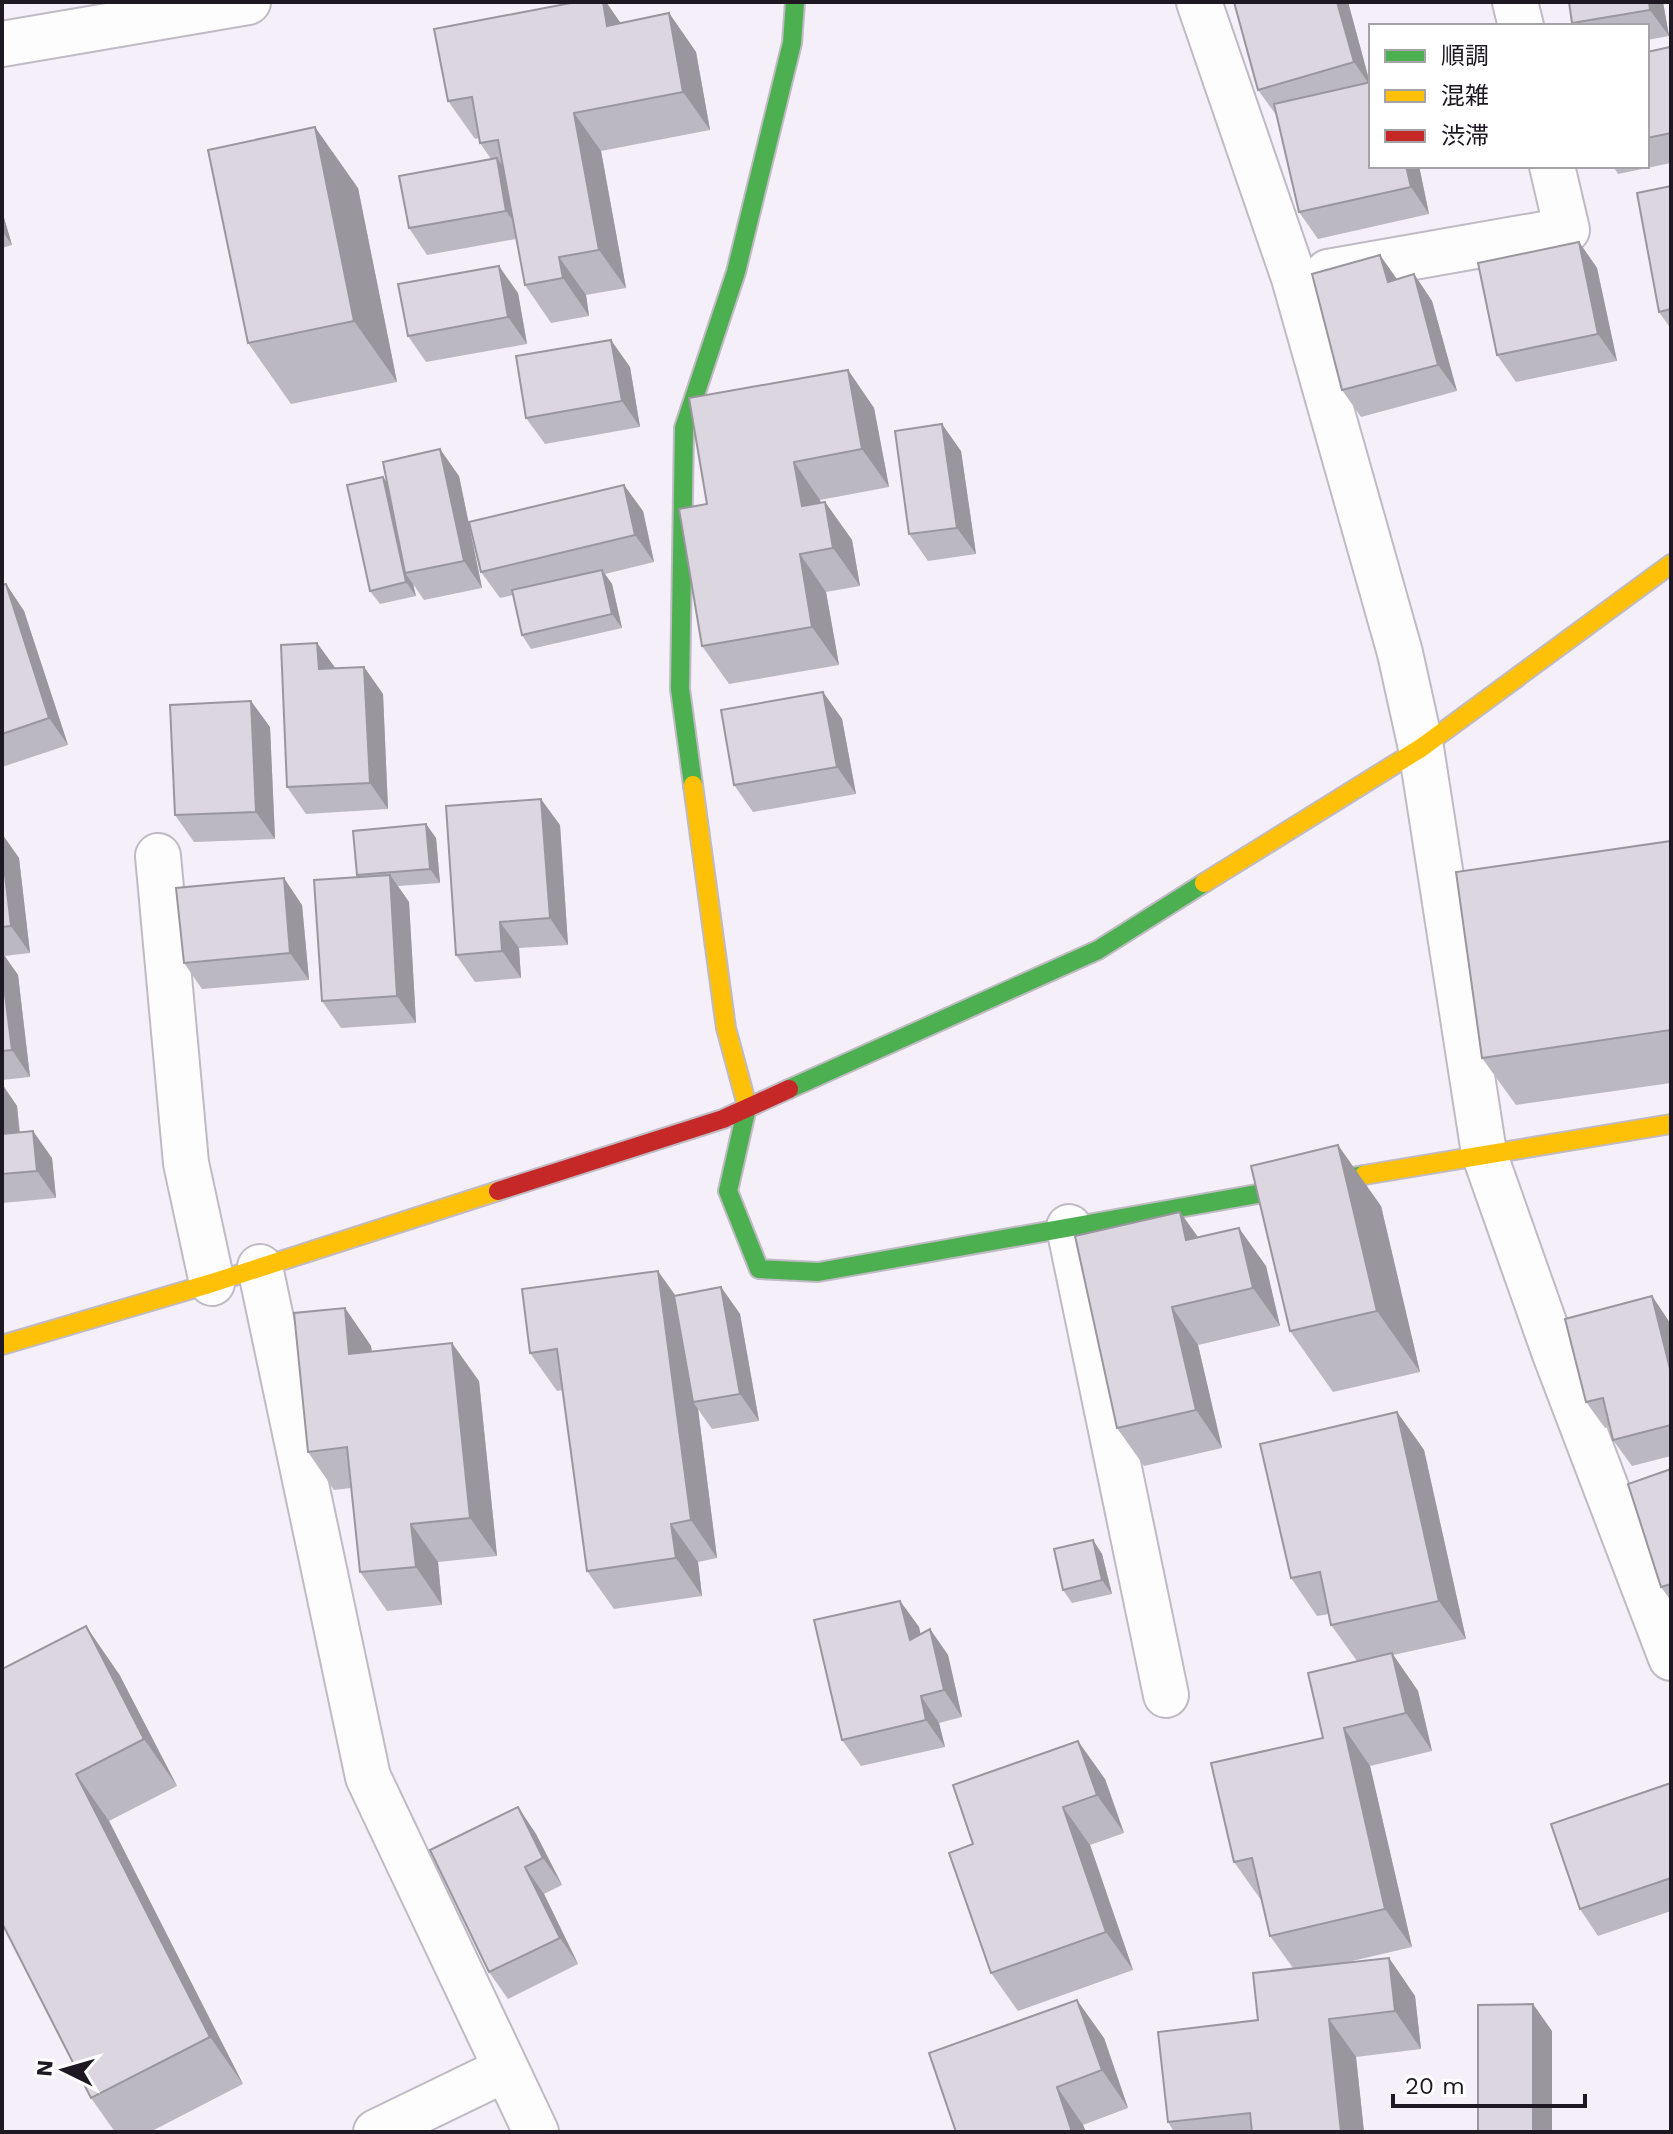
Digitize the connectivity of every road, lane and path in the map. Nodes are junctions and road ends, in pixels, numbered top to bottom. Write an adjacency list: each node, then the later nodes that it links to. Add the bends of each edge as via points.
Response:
1 (248, 2): 5 (street)
2 (795, 2): 13 (street, via 792,43 736,272 684,428 680,689 726,1028)
3 (1199, 2): 9 (street)
4 (1515, 2): 6 (street)
5 (142, 10): 7 (street)
6 (1520, 24)
7 (2, 44)
8 (1552, 168): 9 (street, via 1567,230)
9 (1294, 278): 11 (street, via 1400,653)
10 (1671, 564): 11 (street)
11 (1421, 748): 13 (street, via 1098,950); 15 (street)
12 (158, 856): 18 (street, via 186,1163)
13 (747, 1107): 16 (street, via 728,1191 759,1269 818,1272); 17 (street)
14 (1671, 1124): 15 (street)
15 (1484, 1153): 16 (street); 20 (street)
16 (1069, 1227): 21 (street)
17 (260, 1267): 18 (street); 22 (street, via 368,1777)
18 (212, 1283): 19 (street)
19 (2, 1345)
20 (1671, 1658)
21 (1166, 1695)
22 (504, 2070): 23 (street); 24 (street)
23 (376, 2132)
24 (536, 2132)

